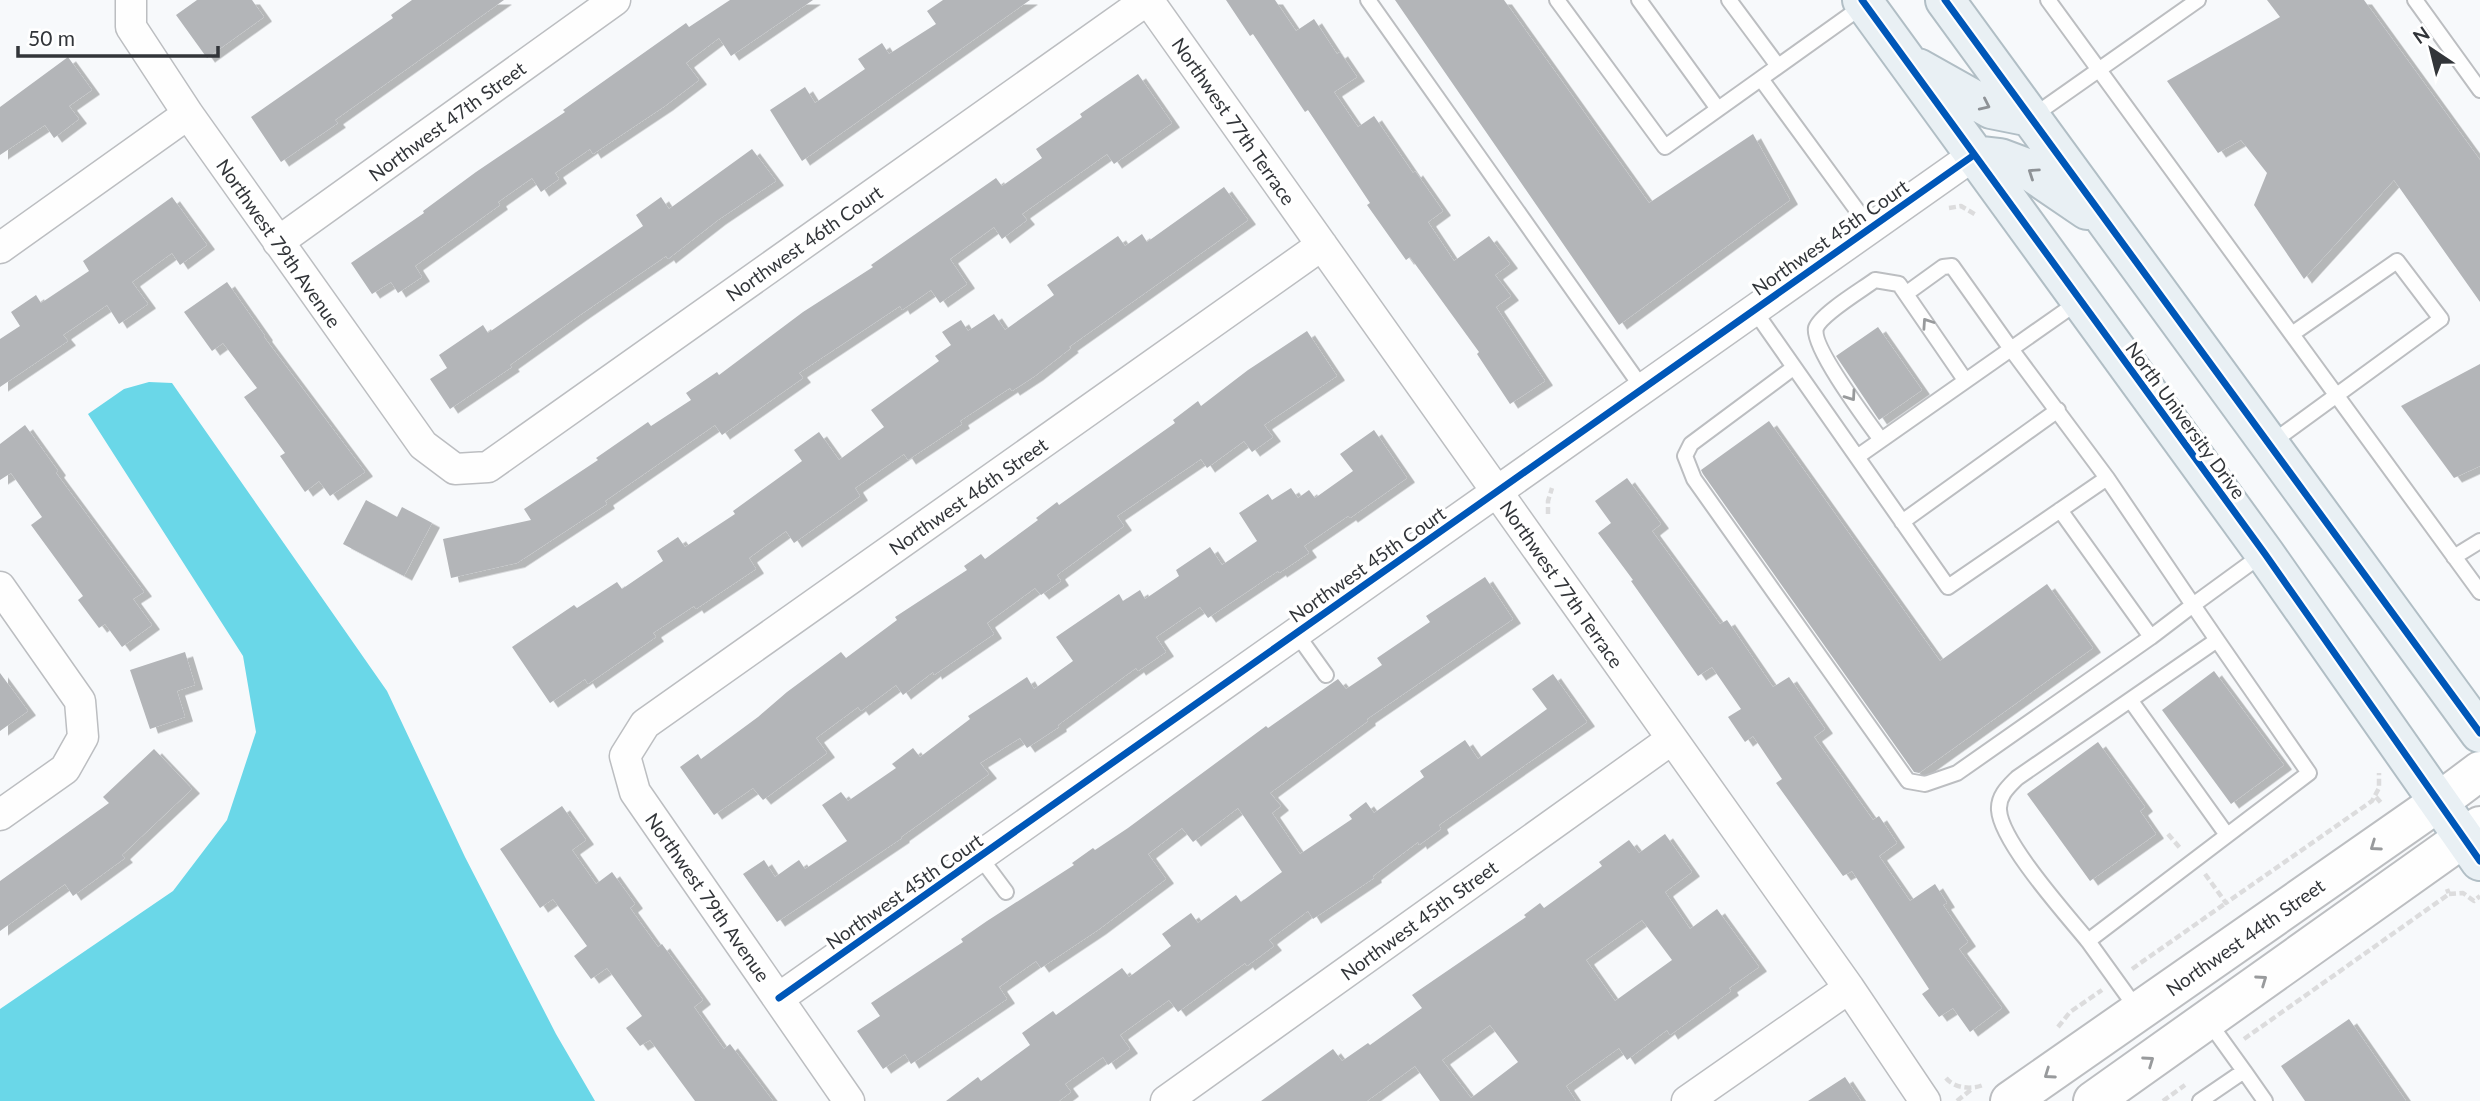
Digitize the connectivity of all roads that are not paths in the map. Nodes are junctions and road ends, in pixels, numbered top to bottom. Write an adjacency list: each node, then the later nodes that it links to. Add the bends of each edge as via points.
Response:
1 (131, 0): 19 (street, Northwest 79th Avenue, via 131,27)
2 (615, 0): 24 (street, Northwest 47th Street)
3 (1148, 0): 25 (street, Northwest 77th Terrace); 40 (street, Northwest 46th Court, via 488,467)
4 (1368, 0): 34 (lane)
5 (1557, 0): 18 (lane, via 1665,147)
6 (1639, 0): 18 (lane)
7 (1729, 0): 14 (lane)
8 (1945, 0): 20 (main road)
9 (2198, 0): 15 (lane)
10 (2415, 0): 17 (lane)
11 (1863, 2): 13 (main road, North University Drive); 14 (lane)
12 (2055, 3): 15 (lane)
13 (1905, 59): 20 (main road, one-way to 20, via 1991,109); 21 (main road, North University Drive)
14 (1778, 66): 16 (lane)
15 (2098, 70): 20 (lane); 30 (lane)
16 (1760, 79): 18 (lane); 23 (lane)
17 (2480, 90)
18 (1718, 109)
19 (188, 114): 24 (street, Northwest 79th Avenue); 26 (street)
20 (2031, 117): 22 (main road)
21 (1974, 155): 22 (main road, one-way to 21, via 2024,167); 23 (street, Northwest 45th Court); 28 (main road, North University Drive)
22 (2109, 225): 38 (main road)
23 (1870, 228): 29 (street, Northwest 45th Court)
24 (278, 242): 40 (street, Northwest 79th Avenue, via 423,445)
25 (1322, 245): 42 (street, Northwest 77th Terrace); 58 (street, Northwest 46th Street, via 645,724)
26 (0, 248)
27 (1907, 293): 31 (lane, via 1942,267 1952,267); 33 (lane, one-way to 27); 37 (lane, one-way to 37, via 1899,284 1875,280 1816,327 1816,338 1837,377)
28 (2080, 301): 31 (lane); 46 (main road, North University Drive)
29 (1754, 310): 32 (lane); 34 (street, Northwest 45th Court)
30 (2292, 334): 35 (lane); 35 (lane, via 2397,261 2441,319)
31 (2011, 349): 33 (lane); 36 (lane)
32 (1793, 368): 39 (lane); 52 (lane, via 1691,444 1685,456 1694,479 1908,781 1925,784 1957,773)
33 (1965, 380): 37 (lane)
34 (1643, 388): 42 (street, Northwest 45th Court)
35 (2335, 394): 38 (lane); 47 (lane)
36 (2058, 410): 41 (lane); 44 (lane)
37 (1881, 440): 39 (lane)
38 (2269, 444): 56 (main road)
39 (1857, 457): 44 (lane)
40 (455, 469)
41 (2107, 478): 43 (lane); 50 (lane)
42 (1497, 492): 51 (street, Northwest 45th Court); 57 (street, Northwest 77th Terrace)
43 (2060, 510): 44 (lane, via 1948,587); 52 (lane)
44 (1902, 522)
45 (2480, 541): 47 (lane)
46 (2264, 554): 50 (lane); 60 (main road, North University Drive)
47 (2454, 557): 49 (lane)
48 (0, 587): 61 (street, via 80,701 83,737 65,769)
49 (2480, 592)
50 (2193, 605): 52 (lane); 53 (lane)
51 (1296, 633): 54 (lane); 64 (street, Northwest 45th Court)
52 (2151, 637)
53 (2217, 640): 55 (lane); 62 (lane, via 2309,773)
54 (1326, 675)
55 (2131, 701): 62 (lane); 66 (lane, via 2017,778 2003,792 1999,808 2002,824 2018,850)
56 (2480, 733)
57 (1672, 739): 67 (street, Northwest 77th Terrace); 74 (street, Northwest 45th Street)
58 (625, 756): 68 (street, Northwest 79th Avenue, via 635,792)
59 (2480, 771): 60 (street, Northwest 44th Street)
60 (2440, 801): 63 (main road, North University Drive); 69 (street, Northwest 44th Street, one-way to 69)
61 (0, 815)
62 (2227, 835): 66 (lane)
63 (2475, 841): 70 (street, one-way to 63)
64 (980, 857): 65 (lane); 68 (street, Northwest 45th Court)
65 (1006, 892)
66 (2088, 942): 69 (lane)
67 (1849, 988): 75 (street); 76 (street, Northwest 77th Terrace)
68 (779, 998): 73 (street, Northwest 79th Avenue)
69 (2138, 1011): 72 (street, Northwest 44th Street, one-way to 72)
70 (2207, 1020): 71 (lane); 77 (street, one-way to 70)
71 (2244, 1071): 78 (lane); 79 (lane)
72 (1999, 1091)
73 (849, 1101)
74 (1166, 1101)
75 (1687, 1101)
76 (1925, 1101)
77 (2093, 1101)
78 (2200, 1101)
79 (2265, 1101)

